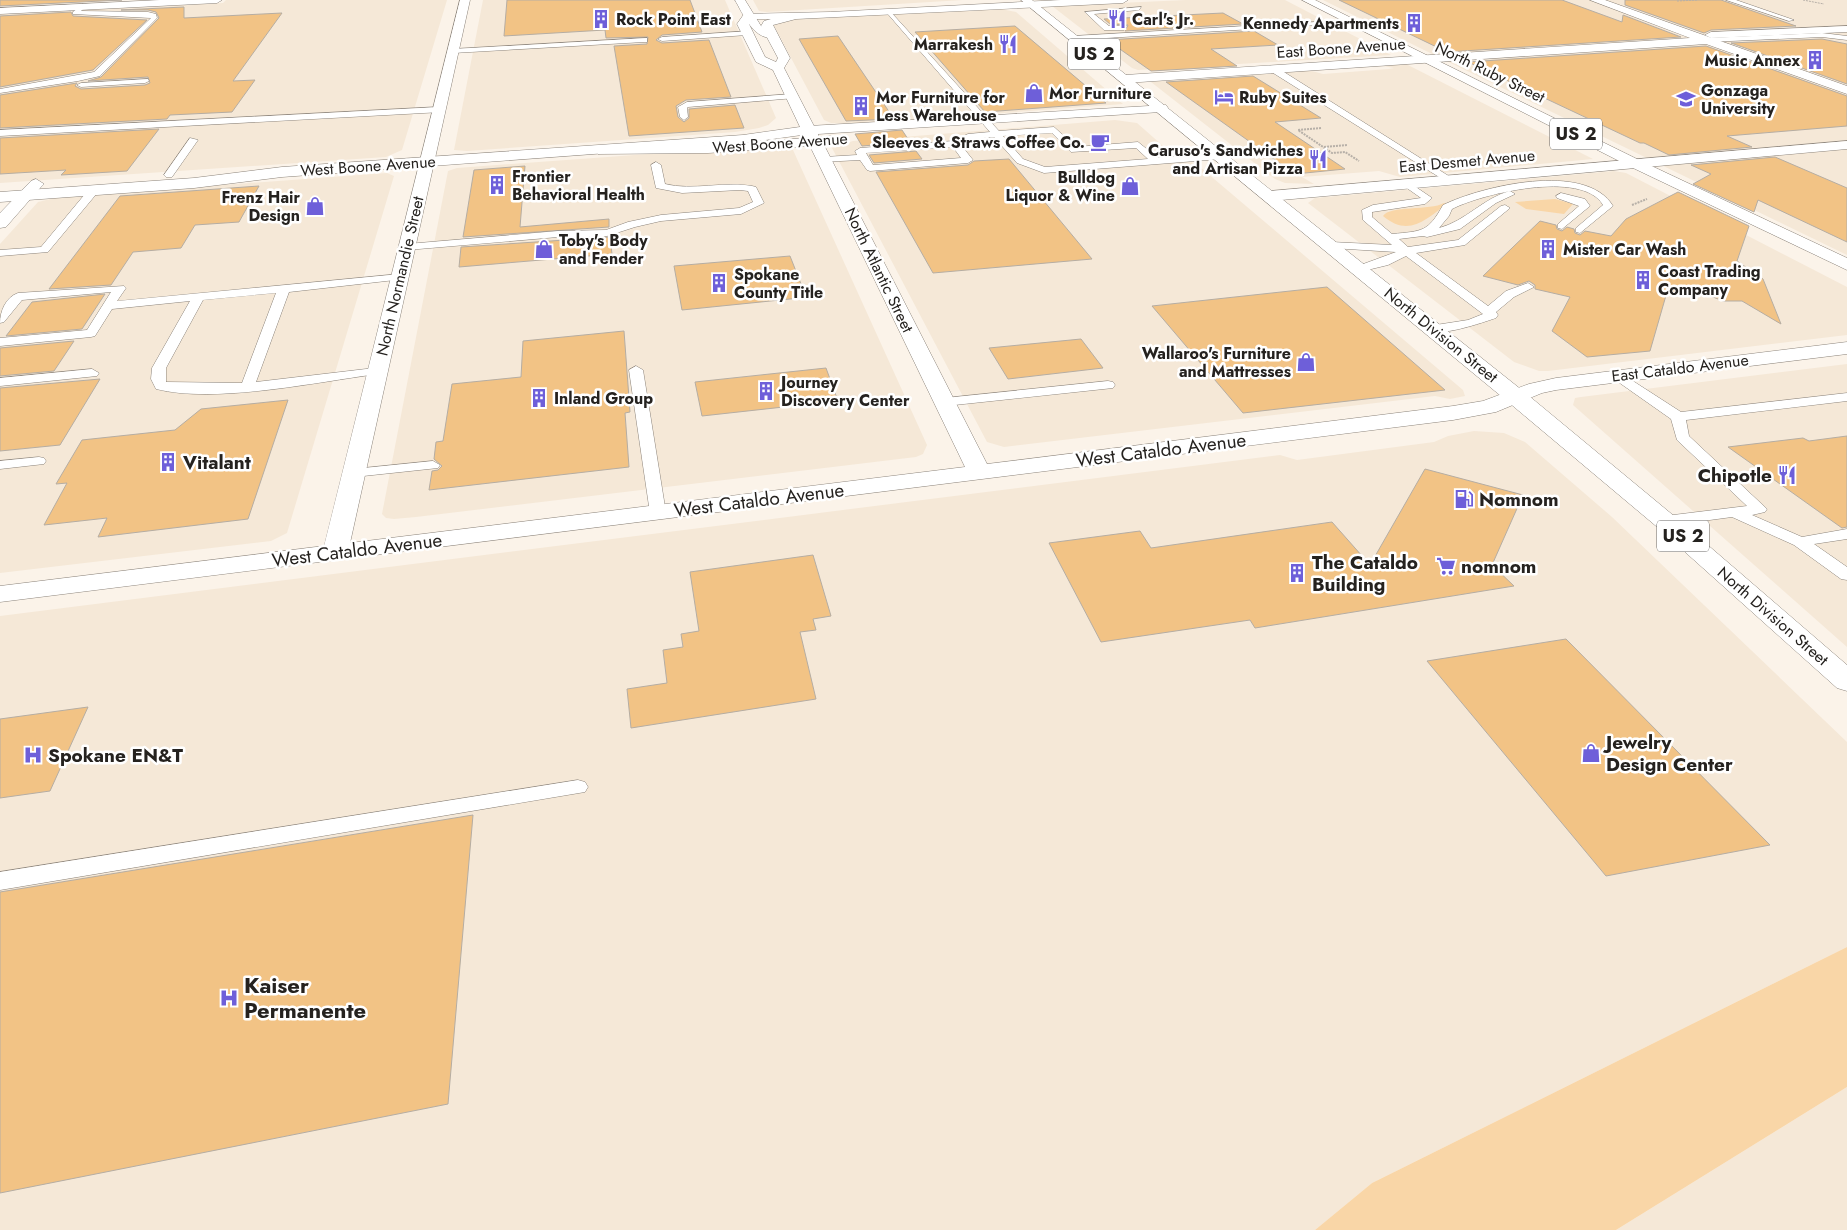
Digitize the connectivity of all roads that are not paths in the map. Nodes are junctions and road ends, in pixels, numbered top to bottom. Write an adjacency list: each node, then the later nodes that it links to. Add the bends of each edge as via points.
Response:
1 (129, 0): 11 (street)
2 (217, 0): 11 (street); 15 (street)
3 (465, 0): 30 (street, North Normandie Street)
4 (740, 0): 17 (street, North Atlantic Street)
5 (1004, 0): 12 (street)
6 (1123, 0): 10 (street)
7 (1307, 0): 19 (street, North Ruby Street / US 2)
8 (1595, 0): 26 (street)
9 (1728, 0): 18 (lane)
10 (1029, 2): 12 (street); 25 (street, North Division Street / US 2)
11 (80, 5): 14 (street); 35 (lane, via 75,14 154,16)
12 (885, 8): 16 (street); 17 (street); 46 (lane)
13 (1139, 8): 20 (lane, via 1088,12 1107,28)
14 (0, 11)
15 (200, 13)
16 (830, 15): 17 (street); 24 (street, via 773,20 767,26)
17 (748, 16): 23 (street, North Atlantic Street, via 743,24); 24 (street, North Atlantic Street, via 757,28)
18 (1791, 20)
19 (1350, 21): 25 (lane); 31 (street, North Ruby Street / US 2)
20 (1166, 26)
21 (1847, 29): 22 (street, East Boone Avenue)
22 (1832, 33): 26 (street, East Boone Avenue); 27 (lane)
23 (747, 34): 28 (lane); 32 (street, via 760,59)
24 (772, 35): 32 (street, North Atlantic Street, via 784,58)
25 (1074, 38): 36 (street, North Division Street / US 2)
26 (1710, 38): 31 (street, East Boone Avenue); 39 (street)
27 (1847, 38)
28 (662, 39)
29 (644, 40): 30 (lane)
30 (452, 51): 43 (street, North Normandie Street)
31 (1424, 59): 33 (street, East Boone Avenue); 61 (street, North Ruby Street / US 2)
32 (778, 68): 41 (street, North Atlantic Street)
33 (1273, 69): 36 (street, East Boone Avenue); 66 (lane)
34 (107, 73): 35 (lane)
35 (97, 74): 38 (lane)
36 (1124, 79): 42 (street, North Division Street / US 2)
37 (145, 81): 38 (lane)
38 (10, 89): 40 (lane)
39 (1847, 90)
40 (0, 91)
41 (793, 98): 44 (lane, via 686,105 682,107); 50 (street, North Atlantic Street); 52 (street, via 780,124)
42 (1161, 108): 45 (street, West Boone Avenue); 56 (street, North Division Street / US 2)
43 (439, 110): 48 (lane); 59 (street, North Normandie Street)
44 (684, 117)
45 (1042, 117): 46 (street, West Boone Avenue); 47 (lane)
46 (985, 121): 49 (lane); 50 (street, West Boone Avenue, via 912,132)
47 (1054, 130): 49 (lane); 60 (lane, via 1074,150 1138,145)
48 (0, 133)
49 (996, 134): 53 (lane, via 971,136); 60 (lane, via 1020,161 1044,170)
50 (812, 136): 52 (street, West Boone Avenue); 55 (street, West Boone Avenue, via 666,151); 58 (street, North Atlantic Street)
51 (193, 140): 65 (lane)
52 (704, 142): 55 (street, West Boone Avenue)
53 (955, 144): 57 (lane, via 860,151); 57 (lane, via 968,160 870,168)
54 (1847, 145): 61 (street, East Desmet Avenue)
55 (574, 151): 59 (street, West Boone Avenue)
56 (1221, 156): 60 (lane); 72 (street, North Division Street / US 2)
57 (863, 157): 58 (lane)
58 (824, 160): 107 (street, North Atlantic Street)
59 (427, 161): 63 (street, West Boone Avenue); 82 (street, North Normandie Street)
60 (1156, 161)
61 (1636, 164): 64 (street, East Desmet Avenue); 86 (street, North Ruby Street / US 2)
62 (656, 166): 82 (lane, via 660,186 671,190 736,185 752,189 759,204 741,211 661,218 607,233)
63 (282, 172): 65 (street, West Boone Avenue); 71 (street, West Boone Avenue, via 194,183)
64 (1541, 172): 66 (street, East Desmet Avenue); 68 (lane)
65 (169, 175): 70 (street, West Boone Avenue)
66 (1450, 180): 67 (street, East Desmet Avenue)
67 (1407, 184): 72 (street, East Desmet Avenue); 81 (lane, via 1427,198 1425,201 1367,210 1367,218)
68 (1558, 185): 79 (lane, via 1592,192 1602,197 1608,206); 80 (lane, via 1494,189 1476,194 1463,209 1445,215)
69 (0, 186): 70 (street, West Boone Avenue)
70 (31, 190): 71 (street, West Boone Avenue); 73 (street, West Boone Avenue); 77 (street)
71 (94, 190): 85 (lane, via 44,250)
72 (1270, 196): 83 (street, North Division Street / US 2)
73 (0, 198)
74 (1519, 198): 75 (lane)
75 (1492, 201): 78 (lane, via 1508,194 1529,192 1581,201 1586,206); 80 (lane, via 1456,227)
76 (1505, 208): 84 (lane, via 1461,243)
77 (0, 223)
78 (1562, 226)
79 (1580, 230)
80 (1424, 234): 81 (lane)
81 (1389, 237): 84 (lane)
82 (407, 246): 88 (street, North Normandie Street)
83 (1331, 246): 84 (lane); 87 (street, North Division Street / US 2)
84 (1406, 250): 87 (lane, via 1398,257); 93 (lane)
85 (0, 253)
86 (1847, 265)
87 (1359, 269): 95 (street, North Division Street / US 2)
88 (400, 277): 90 (lane); 98 (street, North Normandie Street)
89 (1528, 287): 93 (lane, via 1509,288)
90 (284, 288): 91 (lane); 103 (lane)
91 (198, 298): 92 (lane); 103 (lane, via 159,368 161,386 183,389)
92 (108, 306): 94 (lane, via 120,288 18,297); 96 (lane, via 91,333)
93 (1488, 312): 95 (lane, via 1491,317 1473,323)
94 (0, 319)
95 (1433, 329): 105 (street, North Division Street / US 2)
96 (0, 342)
97 (1847, 348): 101 (street, East Cataldo Avenue)
98 (378, 370): 103 (lane); 112 (street, North Normandie Street)
99 (636, 370): 115 (lane)
100 (92, 373): 102 (lane)
101 (1619, 376): 105 (street, East Cataldo Avenue, via 1536,388); 108 (lane)
102 (0, 382)
103 (248, 385)
104 (1108, 385): 107 (lane)
105 (1515, 396): 113 (street, West Cataldo Avenue, via 1488,407 1453,413); 116 (street, North Division Street / US 2)
106 (1847, 397): 108 (lane)
107 (945, 402): 113 (street, North Atlantic Street)
108 (1678, 417): 114 (lane, via 1682,437 1760,509)
109 (39, 461): 110 (lane)
110 (0, 465)
111 (433, 465): 112 (lane)
112 (354, 473): 119 (street, North Normandie Street)
113 (980, 473): 115 (street, West Cataldo Avenue)
114 (1733, 512): 116 (lane); 118 (lane)
115 (658, 513): 119 (street, West Cataldo Avenue)
116 (1665, 521): 122 (street, North Division Street / US 2)
117 (1847, 534): 118 (lane)
118 (1800, 542): 120 (lane)
119 (335, 552): 121 (street, West Cataldo Avenue)
120 (1847, 575)
121 (0, 594)
122 (1847, 681)
123 (578, 787): 124 (lane)
124 (0, 881)

